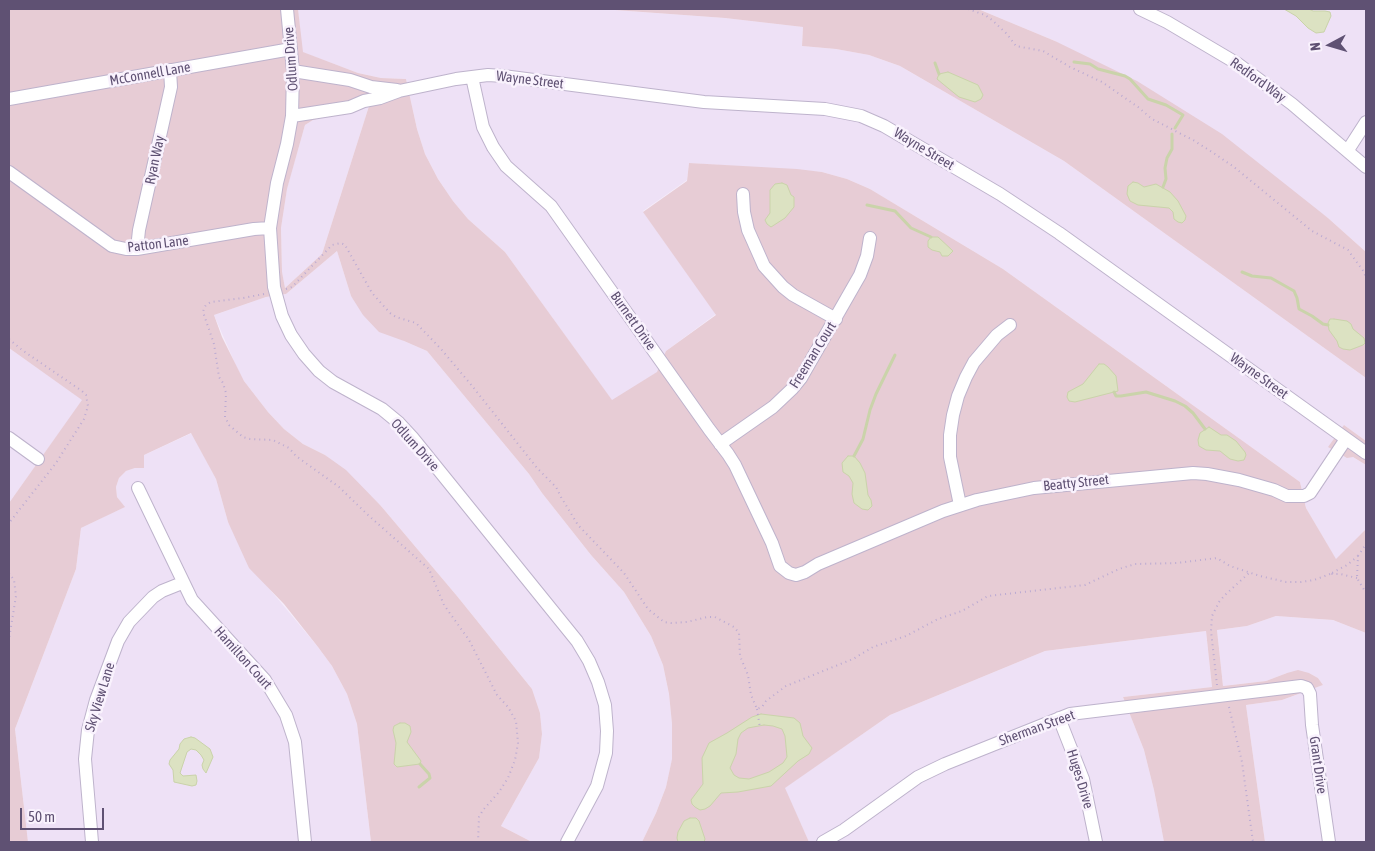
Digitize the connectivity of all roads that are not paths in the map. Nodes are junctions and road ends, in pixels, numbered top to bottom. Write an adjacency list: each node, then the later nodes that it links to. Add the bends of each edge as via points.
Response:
1 (287, 9): 3 (street, Odlum Drive)
2 (1140, 9): 11 (street, Redford Way, via 1238,64)
3 (291, 49): 4 (street, McConnell Lane); 5 (street, Odlum Drive)
4 (170, 70): 8 (street, McConnell Lane); 17 (street, Ryan Way, via 171,87)
5 (292, 71): 7 (street, Wayne Street); 9 (street, Odlum Drive)
6 (472, 77): 7 (street, Wayne Street); 21 (street, Wayne Street, via 503,76 704,102 837,110 874,120 1000,194 1058,233); 22 (street, Burnett Drive, via 483,126 493,147 506,166 551,206)
7 (399, 91): 9 (street, Wayne Street, via 350,107)
8 (9, 99)
9 (292, 116): 15 (street, Odlum Drive)
10 (1366, 122): 11 (street)
11 (1348, 150): 12 (street, Redford Way)
12 (1366, 167)
13 (9, 172): 17 (street, Patton Lane, via 112,246)
14 (743, 194): 18 (street, via 748,230 764,266 793,295)
15 (270, 228): 17 (street, Patton Lane); 33 (street, Odlum Drive, via 276,292 285,322 304,354 333,382 382,409 412,436 589,661 605,705 606,753 597,786)
16 (870, 238): 18 (street, Freeman Court, via 860,275)
17 (137, 249)
18 (836, 319): 22 (street, Freeman Court, via 792,389 773,407)
19 (1010, 325): 26 (street, via 974,362 956,405 950,435 950,457)
20 (9, 438): 24 (street)
21 (1346, 439): 23 (street, Wayne Street); 26 (street, Beatty Street, via 1304,496 1287,496 1239,480 1193,473 1034,488)
22 (720, 444): 27 (street, Burnett Drive, via 735,465 780,566)
23 (1366, 453)
24 (38, 459)
25 (138, 488): 28 (street, Hamilton Court)
26 (960, 505): 27 (street, Beatty Street, via 804,572)
27 (789, 573)
28 (182, 583): 31 (street, Sky View Lane, via 153,597 128,622 96,700 85,759); 32 (street, Hamilton Court, via 198,608 265,680 286,715 295,742)
29 (1307, 688): 30 (street, Sherman Street, via 1301,686 1080,712); 36 (street, Grant Drive, via 1312,702 1312,725)
30 (1059, 718): 34 (street, Sherman Street, via 918,777); 35 (street, Huges Drive, via 1083,779)
31 (92, 842)
32 (306, 842)
33 (567, 842)
34 (823, 842)
35 (1096, 842)
36 (1329, 842)

